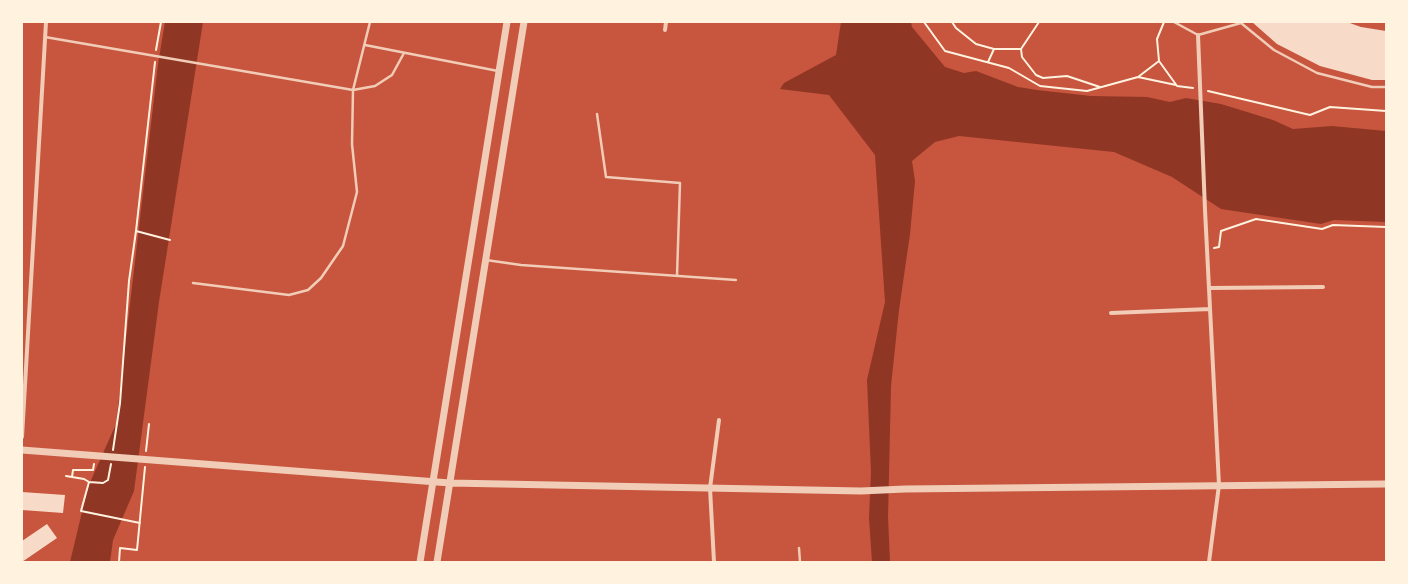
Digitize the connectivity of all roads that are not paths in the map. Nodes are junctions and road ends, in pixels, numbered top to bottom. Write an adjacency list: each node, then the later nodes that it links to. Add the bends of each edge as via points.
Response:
1 (46, 22): 9 (street)
2 (370, 22): 10 (lane)
3 (507, 22): 12 (street)
4 (524, 22): 16 (street)
5 (666, 22): 7 (street)
6 (1174, 22): 8 (lane)
7 (665, 30)
8 (1198, 35): 13 (lane, via 1240,23 1274,50 1317,73 1372,87); 21 (street)
9 (45, 37): 14 (lane); 25 (street)
10 (365, 45): 11 (lane); 14 (lane)
11 (404, 53): 12 (lane); 14 (lane, via 392,75 375,86)
12 (499, 72): 27 (street)
13 (1386, 87)
14 (353, 90): 19 (lane, via 352,144 357,192 343,246 321,278 308,290 290,295)
15 (597, 114): 17 (lane, via 606,177 680,183)
16 (486, 260): 17 (lane, via 521,265); 28 (street)
17 (677, 276): 18 (lane)
18 (736, 280)
19 (192, 283)
20 (1323, 287): 21 (street)
21 (1209, 288): 22 (street)
22 (1210, 309): 23 (street); 30 (street)
23 (1111, 313)
24 (719, 420): 31 (street)
25 (22, 437)
26 (22, 450): 27 (street)
27 (433, 481): 28 (street); 33 (street)
28 (450, 482): 31 (street); 34 (street)
29 (1386, 484): 30 (street)
30 (1219, 485): 31 (street, via 861,491); 37 (street)
31 (710, 488): 35 (street)
32 (799, 548): 36 (lane)
33 (420, 562)
34 (437, 562)
35 (714, 562)
36 (800, 562)
37 (1209, 562)

